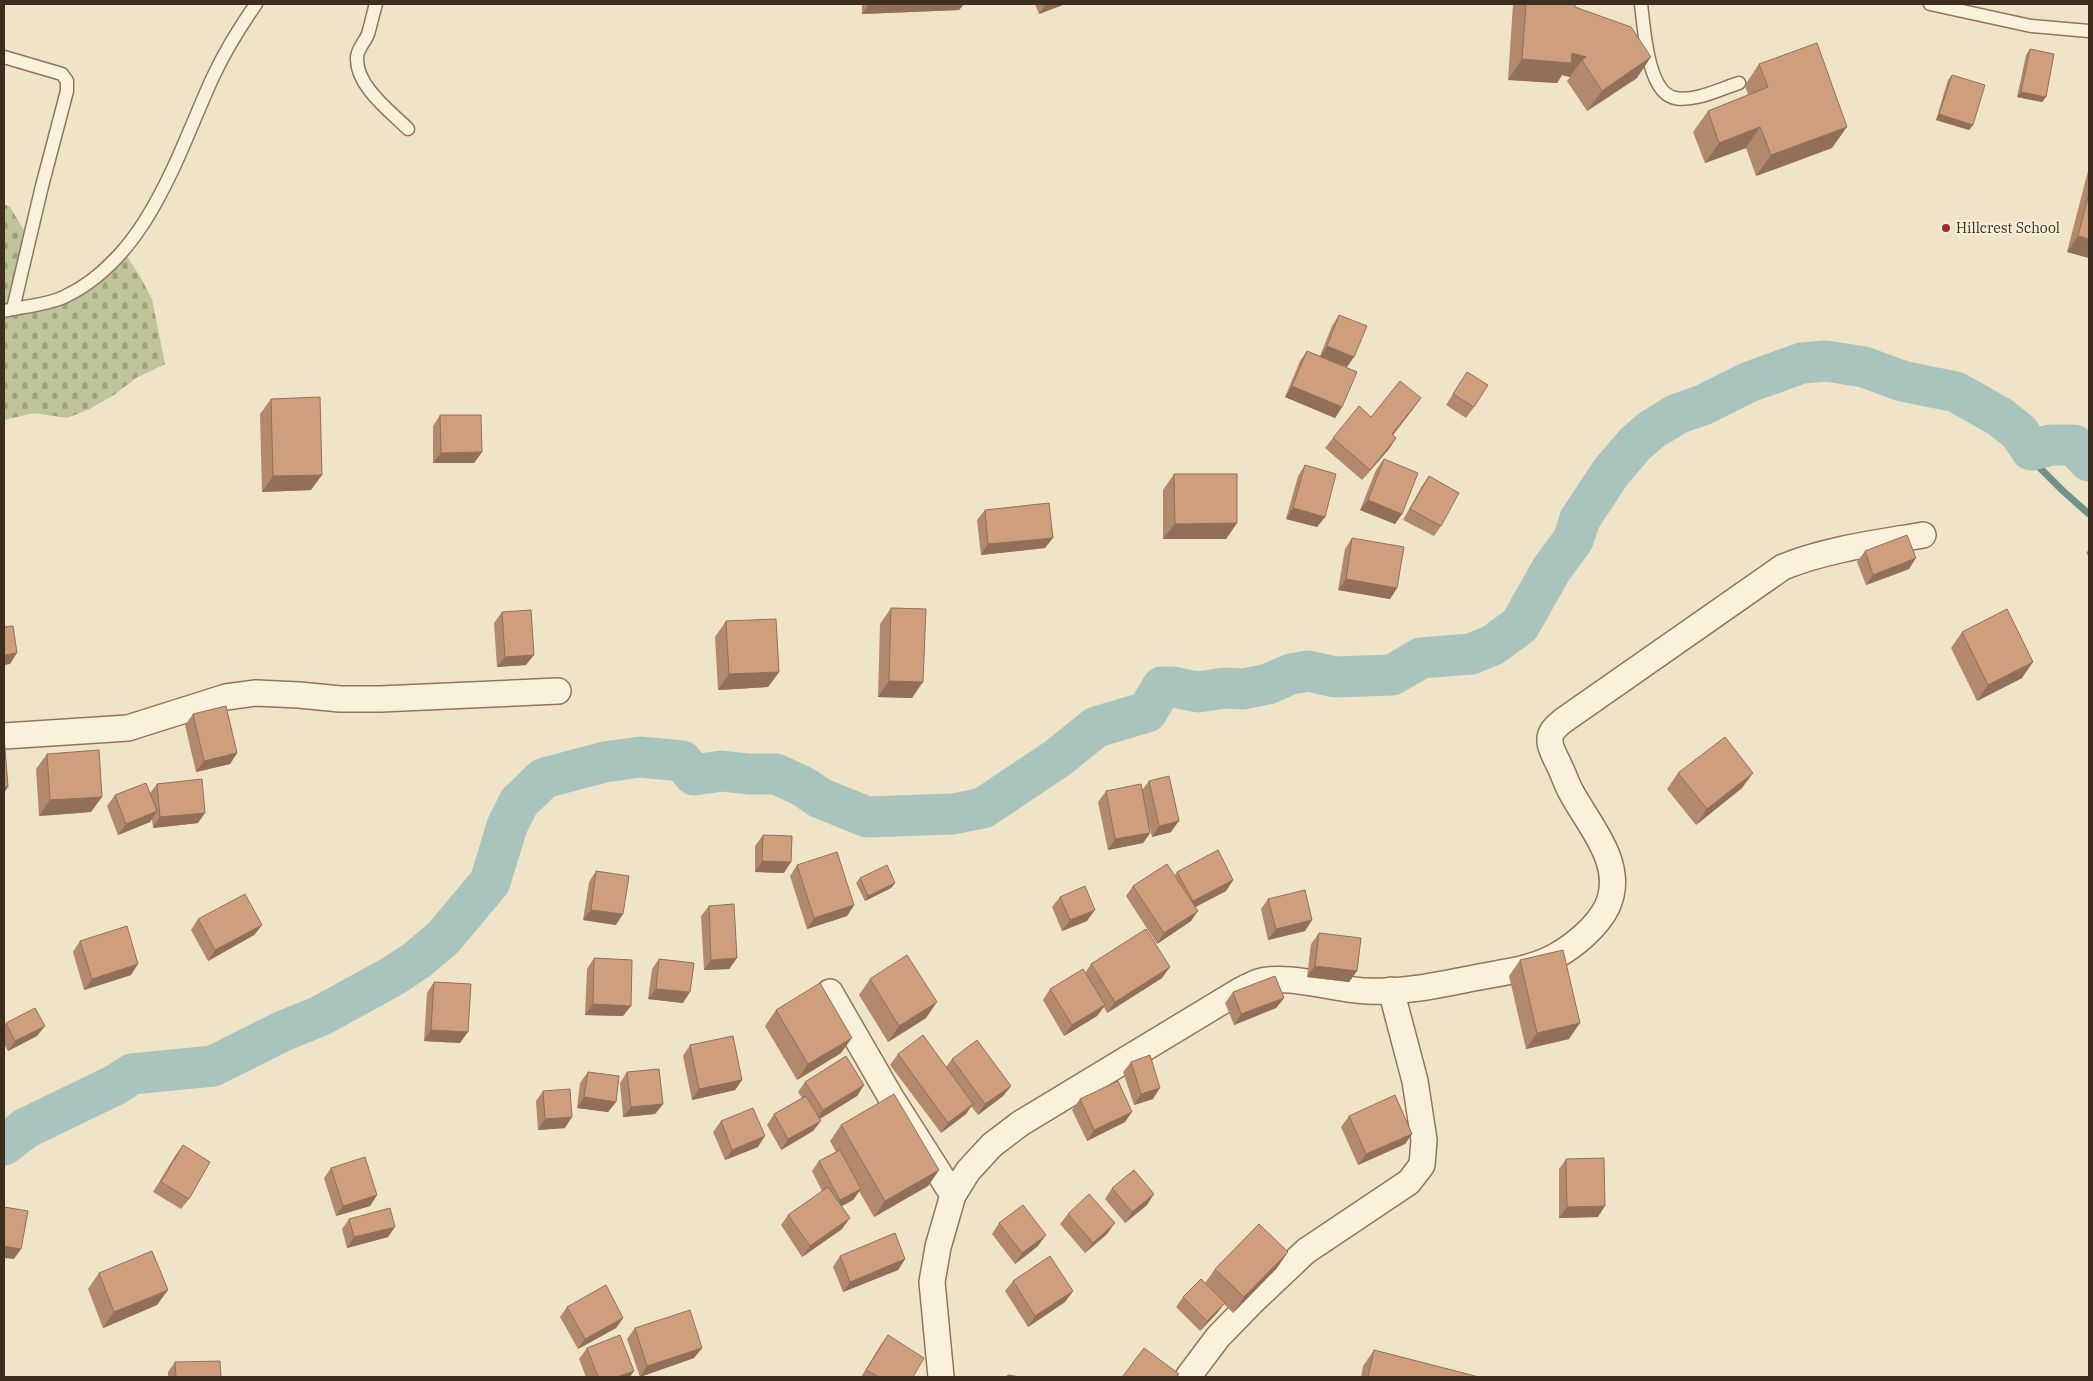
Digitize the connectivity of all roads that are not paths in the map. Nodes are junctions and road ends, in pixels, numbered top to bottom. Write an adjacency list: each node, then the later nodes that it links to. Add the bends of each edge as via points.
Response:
1 (256, 4): 9 (lane, via 213,77 151,211 113,263 64,297)
2 (376, 4): 8 (lane, via 367,35 359,48 357,58 361,76 375,97)
3 (1641, 4): 7 (lane, via 1652,72 1662,92 1674,98 1692,97)
4 (1930, 4): 5 (lane, via 2031,26)
5 (2089, 31)
6 (4, 57): 9 (lane, via 62,74 67,81)
7 (1739, 83)
8 (408, 129)
9 (8, 310)
10 (1923, 535): 13 (street, via 1837,550 1783,566 1564,720 1552,731 1550,740 1570,790 1606,850 1612,878 1612,893 1607,907 1579,940 1555,957 1522,969)
11 (558, 691): 12 (street, via 380,699 256,693 226,697 128,728)
12 (4, 736)
13 (1391, 990): 15 (street, via 1367,991 1289,981 1258,982 1021,1124 992,1145 968,1171); 17 (street, via 1415,1081 1424,1140 1422,1165 1409,1182 1306,1250 1225,1330)
14 (830, 992): 15 (street, via 890,1096)
15 (953, 1195): 16 (street, via 932,1282)
16 (941, 1377)
17 (1188, 1377)

